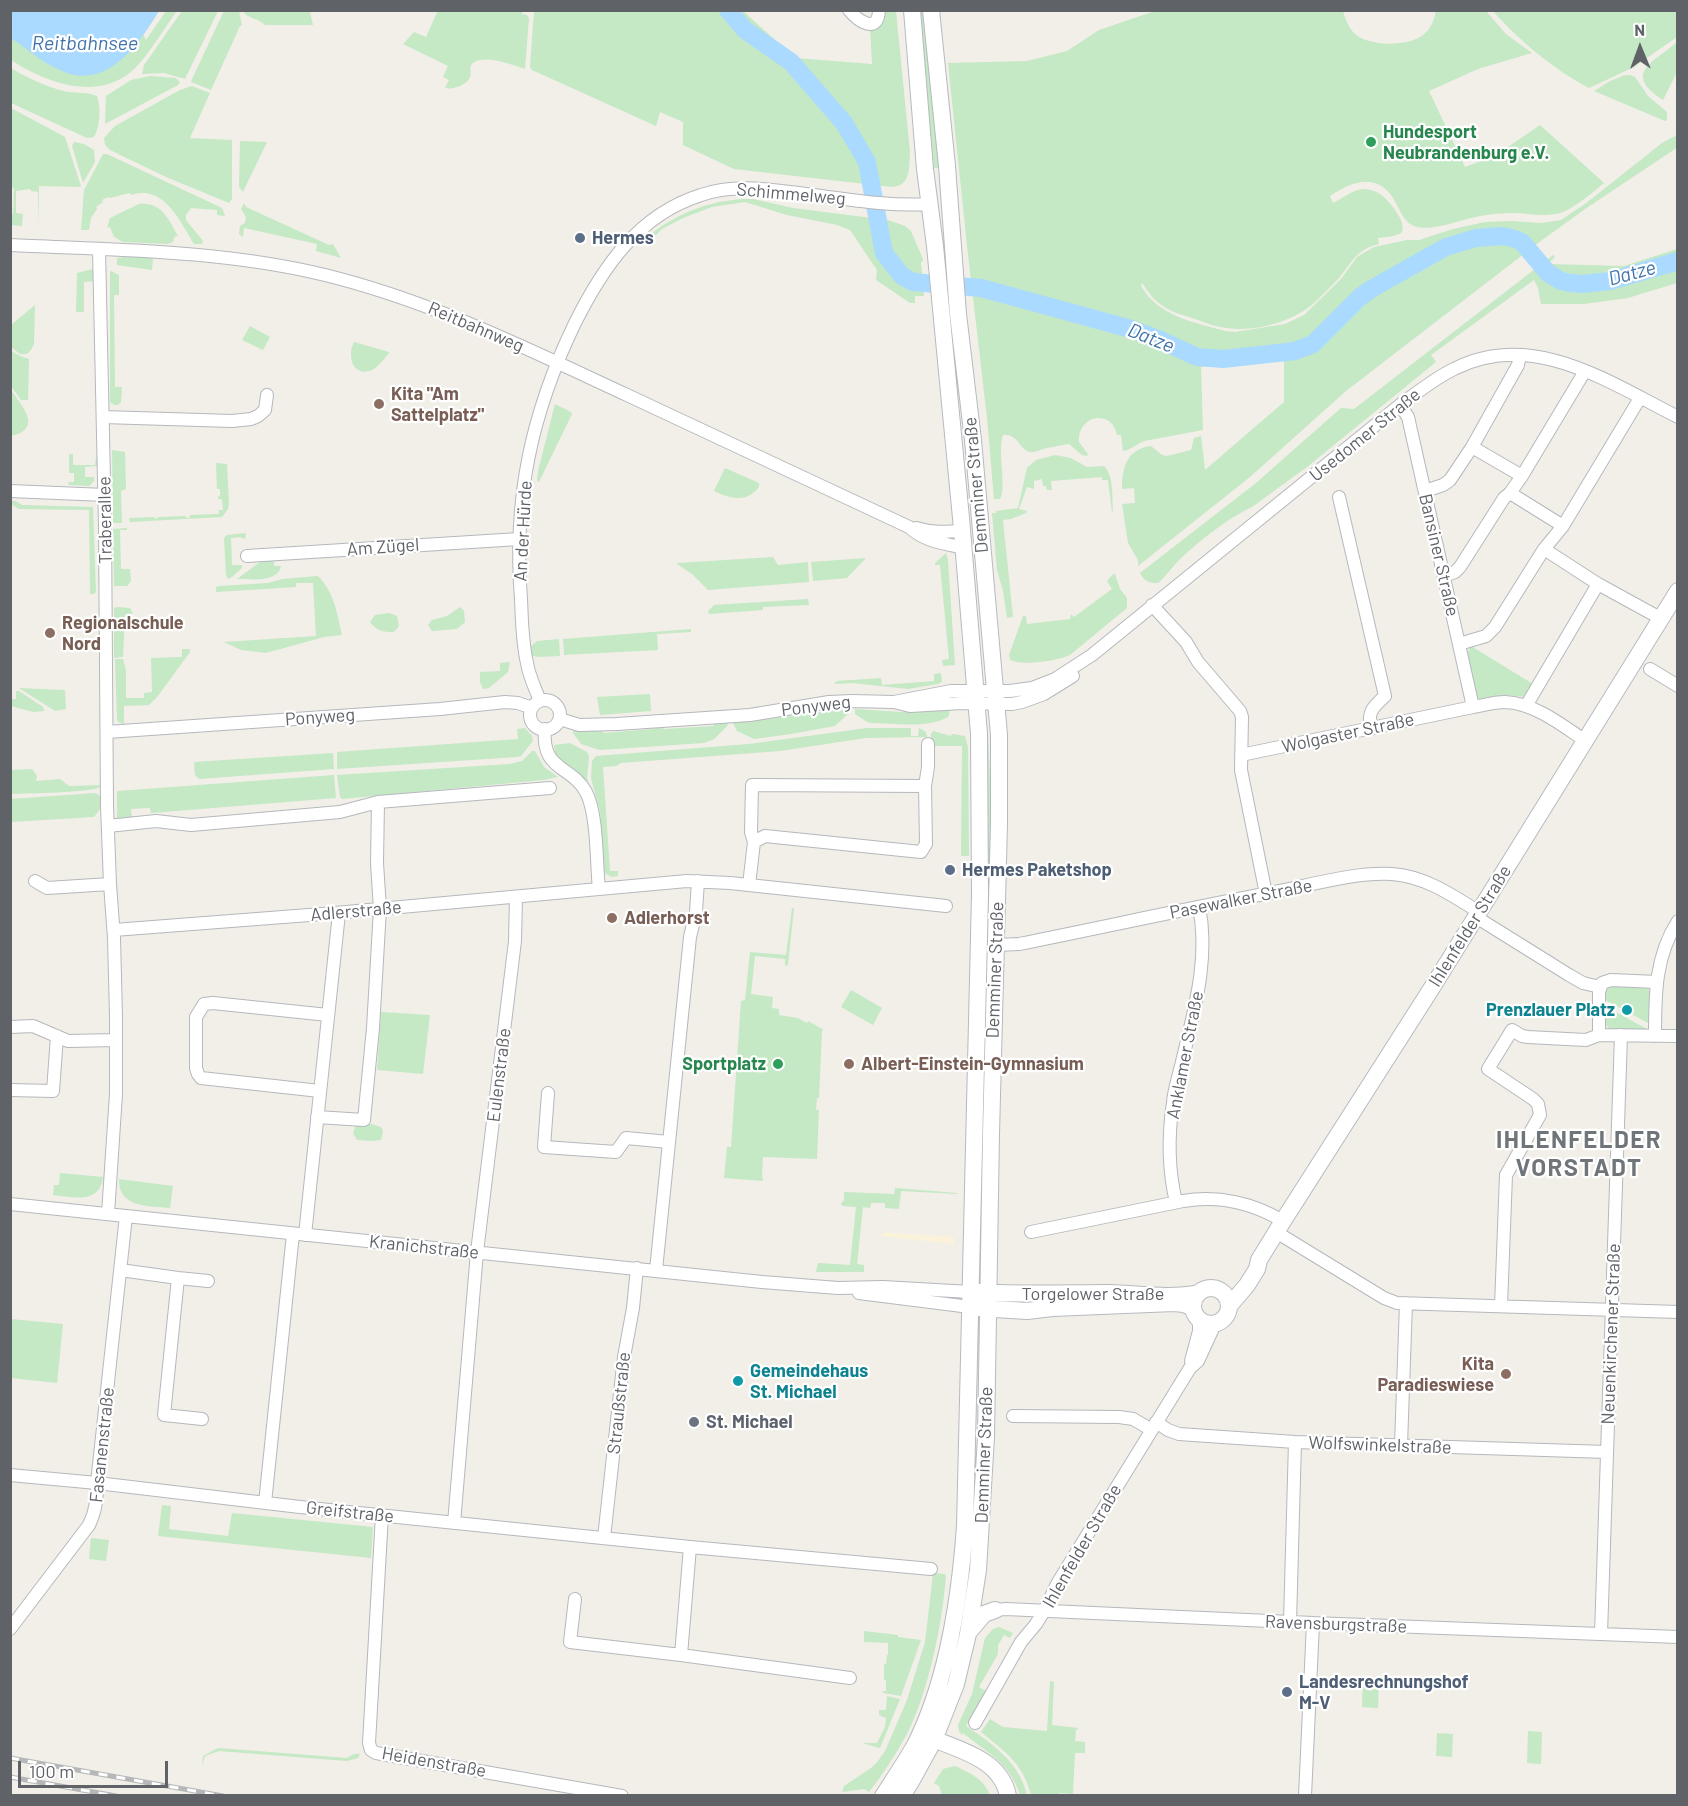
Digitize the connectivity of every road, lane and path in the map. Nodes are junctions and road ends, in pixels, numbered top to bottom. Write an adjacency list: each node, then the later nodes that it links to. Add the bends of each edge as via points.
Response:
1 (849, 10): 2 (street, via 867,24 876,22)
2 (879, 10)
3 (912, 10): 6 (main road, Demminer Straße)
4 (931, 10): 5 (main road, Demminer Straße)
5 (949, 202): 6 (main road); 25 (main road, Demminer Straße)
6 (930, 204): 10 (street, Schimmelweg, via 909,206 759,188 723,189 683,201 637,231 610,262); 27 (main road, Demminer Straße)
7 (10, 245): 8 (street, Reitbahnweg)
8 (99, 249): 10 (street, Reitbahnweg, via 234,258 323,274 423,305); 15 (street, Traberallee)
9 (1520, 355): 11 (street, Usedomer Straße, via 1556,360); 14 (street, Usedomer Straße, via 1493,356 1455,368); 17 (street)
10 (557, 362): 26 (street, An der Hürde, via 530,449); 27 (street, Reitbahnweg, via 909,527)
11 (1585, 371): 13 (street, Usedomer Straße); 18 (street)
12 (267, 395): 15 (street, via 265,410 251,419 212,422)
13 (1640, 398): 16 (street, Usedomer Straße); 24 (street)
14 (1400, 405): 20 (street, Bansiner Straße, via 1408,417); 33 (street, Usedomer Straße)
15 (104, 417): 22 (street, Traberallee)
16 (1677, 417)
17 (1472, 447): 18 (street); 20 (street, via 1450,480)
18 (1522, 476): 21 (street)
19 (10, 491): 22 (street)
20 (1425, 491): 30 (street, Bansiner Straße)
21 (1510, 494): 24 (street); 30 (street, via 1460,567)
22 (105, 495): 46 (street, Traberallee)
23 (1339, 497): 45 (street, via 1385,696 1370,711)
24 (1563, 526): 28 (street)
25 (981, 530): 27 (main road); 39 (main road, Demminer Straße)
26 (519, 539): 29 (street, Am Zügel); 40 (street, An der Hürde, via 524,650)
27 (963, 539): 38 (main road, Demminer Straße)
28 (1544, 549): 31 (street); 35 (street, via 1490,633)
29 (247, 556)
30 (1444, 576): 35 (street, Bansiner Straße)
31 (1598, 584): 34 (street); 41 (street)
32 (1677, 591): 34 (main road, Ihlenfelder Straße)
33 (1152, 605): 39 (street, Usedomer Straße, via 1059,686 1022,702); 49 (street, via 1240,711)
34 (1660, 618): 47 (main road, Ihlenfelder Straße)
35 (1459, 644): 42 (street, Bansiner Straße)
36 (1650, 669): 37 (street)
37 (1677, 686)
38 (976, 697): 39 (street, Usedomer Straße); 43 (street, Ponyweg, via 951,691 894,702 837,701 750,715 617,724 579,724); 100 (main road, Demminer Straße, via 980,894)
39 (995, 697): 69 (main road, Demminer Straße, via 999,735)
40 (536, 705): 43 (street, Ponyweg, via 544,700 554,702); 44 (street, via 531,717); 46 (street, Ponyweg, via 505,702)
41 (1526, 706): 42 (street, Wolgaster Straße, via 1505,702); 47 (street, Wolgaster Straße)
42 (1473, 707): 45 (street, Wolgaster Straße)
43 (560, 719): 44 (street, via 552,728)
44 (545, 729): 59 (street, via 550,758 575,779 589,801)
45 (1371, 729): 49 (street, Wolgaster Straße)
46 (107, 732): 53 (street, Traberallee)
47 (1584, 740): 66 (main road, Ihlenfelder Straße)
48 (928, 744): 50 (street)
49 (1241, 755): 60 (street)
50 (925, 786): 54 (street, via 752,785); 54 (street, via 926,844 921,852 765,836)
51 (550, 788): 52 (street)
52 (378, 802): 53 (street, via 340,812 191,825 156,821); 64 (street)
53 (108, 826): 57 (street)
54 (754, 842): 58 (street)
55 (35, 880): 57 (street, via 47,888)
56 (698, 881): 58 (street, Adlerstraße); 59 (street, Adlerstraße); 84 (street)
57 (110, 884): 68 (street)
58 (750, 885): 62 (street, Adlerstraße)
59 (599, 890): 61 (street, Adlerstraße)
60 (1266, 894): 63 (street, Pasewalker Straße); 66 (street, Pasewalker Straße, via 1358,876 1392,874 1422,881 1460,900)
61 (516, 897): 64 (street, Adlerstraße); 92 (street, Eulenstraße, via 514,948)
62 (946, 906)
63 (1199, 907): 69 (street, Pasewalker Straße, via 1019,944); 85 (street, Anklamer Straße, via 1203,962 1170,1131)
64 (380, 909): 65 (street, Adlerstraße); 83 (street, via 364,1120)
65 (339, 913): 68 (street, Adlerstraße); 72 (street)
66 (1477, 915): 71 (street, Pasewalker Straße, via 1569,975); 89 (main road, Ihlenfelder Straße)
67 (1677, 924): 70 (street, via 1662,951)
68 (114, 930): 79 (street)
69 (996, 945): 101 (main road, Demminer Straße)
70 (1658, 982): 71 (street, via 1611,980); 77 (street)
71 (1600, 987): 74 (street)
72 (328, 1015): 81 (street); 81 (street, via 213,1003 204,1004 196,1017 196,1068 201,1078)
73 (10, 1027): 76 (street, via 33,1026)
74 (1599, 1035): 75 (street); 104 (street, via 1586,1040 1522,1036 1512,1030 1488,1069 1533,1099 1540,1109 1538,1120 1506,1175)
75 (1621, 1035): 77 (street); 105 (street, Neuenkirchener Straße)
76 (57, 1036): 79 (street, via 68,1041); 80 (street, via 52,1091)
77 (1655, 1036): 78 (street)
78 (1677, 1036)
79 (116, 1040): 87 (street)
80 (10, 1090)
81 (320, 1091): 83 (street)
82 (548, 1093): 84 (street, via 544,1146 616,1152 626,1138)
83 (317, 1116): 91 (street)
84 (669, 1142): 96 (street)
85 (1176, 1202): 89 (street, via 1207,1198 1232,1201 1262,1210); 90 (street)
86 (10, 1204): 87 (street, Kranichstraße)
87 (108, 1214): 88 (street, Kranichstraße)
88 (126, 1216): 91 (street, Kranichstraße); 95 (street, Fasanenstraße)
89 (1280, 1227): 93 (main road, Ihlenfelder Straße); 102 (street, via 1384,1298)
90 (1031, 1232)
91 (299, 1235): 92 (street, Kranichstraße); 116 (street)
92 (477, 1252): 94 (street, Kranichstraße); 118 (street, Eulenstraße)
93 (1259, 1260): 99 (main road, Ihlenfelder Straße, via 1235,1284); 103 (main road, Ihlenfelder Straße, via 1247,1285)
94 (637, 1268): 96 (street, Kranichstraße); 119 (street, Straußstraße)
95 (120, 1270): 97 (street); 115 (street, Fasanenstraße)
96 (656, 1270): 100 (street, Kranichstraße, via 838,1288 868,1295)
97 (178, 1278): 98 (street); 109 (street, via 164,1415)
98 (208, 1281)
99 (1220, 1290): 103 (main road); 106 (main road, Ihlenfelder Straße, via 1209,1288)
100 (970, 1299): 101 (main road, Torgelower Straße); 134 (main road, Demminer Straße, via 962,1572)
101 (988, 1301): 106 (main road, Torgelower Straße, via 1027,1311 1174,1303); 128 (main road, Demminer Straße, via 980,1537)
102 (1406, 1304): 104 (street); 112 (street)
103 (1230, 1305): 106 (main road, Ihlenfelder Straße, via 1226,1317)
104 (1501, 1306): 105 (street)
105 (1612, 1310): 107 (street); 113 (street, Neuenkirchener Straße)
106 (1201, 1311): 110 (street, Ihlenfelder Straße, via 1198,1361)
107 (1677, 1312)
108 (1014, 1416): 110 (street, Wolfswinkelstraße, via 1119,1416)
109 (202, 1419)
110 (1154, 1426): 111 (street, Wolfswinkelstraße, via 1179,1434); 124 (street, Ihlenfelder Straße)
111 (1295, 1442): 112 (street, Wolfswinkelstraße); 125 (street)
112 (1401, 1445): 113 (street, Wolfswinkelstraße)
113 (1607, 1452): 129 (street, Neuenkirchener Straße)
114 (10, 1475): 115 (street, Greifstraße)
115 (97, 1483): 116 (street, Greifstraße); 127 (street, Fasanenstraße, via 96,1505 89,1525)
116 (265, 1503): 117 (street, Greifstraße)
117 (382, 1515): 118 (street, Greifstraße); 135 (street, Heidenstraße, via 371,1750)
118 (454, 1523): 119 (street, Greifstraße)
119 (604, 1538): 120 (street, Greifstraße)
120 (690, 1547): 121 (street, Greifstraße); 131 (street)
121 (931, 1569)
122 (575, 1599): 131 (street, via 570,1642)
123 (995, 1610): 124 (street, Ravensburgstraße); 128 (main road, via 984,1614)
124 (1044, 1611): 125 (street, Ravensburgstraße); 133 (street, Ihlenfelder Straße, via 1020,1642)
125 (1290, 1622): 126 (street, Ravensburgstraße)
126 (1313, 1623): 129 (street, Ravensburgstraße); 139 (street)
127 (10, 1629)
128 (968, 1634): 134 (main road, Demminer Straße, via 956,1684)
129 (1601, 1634): 130 (street, Ravensburgstraße)
130 (1677, 1636)
131 (681, 1655): 132 (street)
132 (850, 1678)
133 (975, 1723)
134 (927, 1737): 136 (main road, Demminer Straße); 137 (main road, Demminer Straße, via 917,1773); 138 (main road, via 983,1760 1004,1782)
135 (622, 1796)
136 (883, 1796)
137 (902, 1796)
138 (1008, 1796)
139 (1305, 1796)

